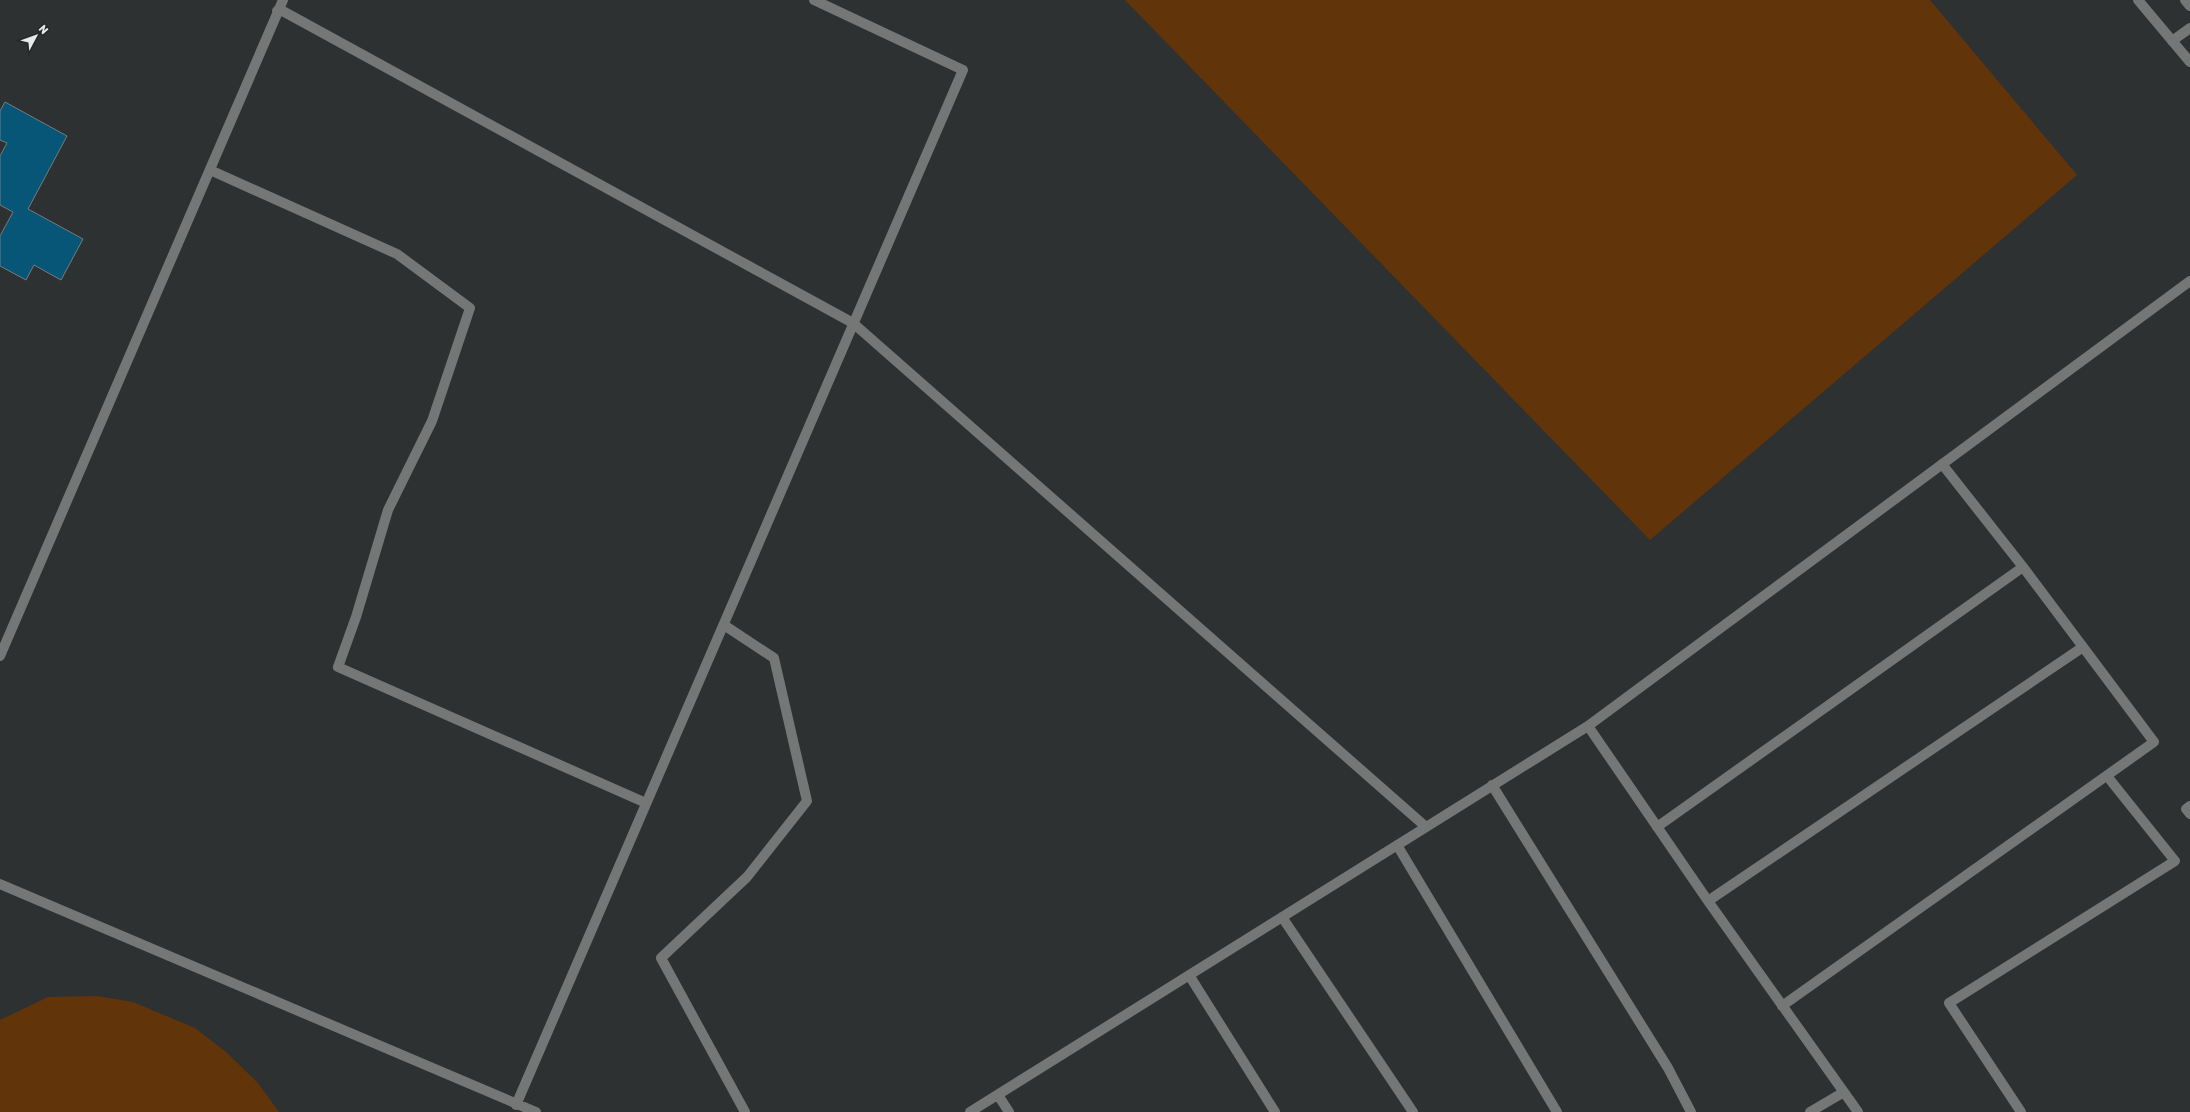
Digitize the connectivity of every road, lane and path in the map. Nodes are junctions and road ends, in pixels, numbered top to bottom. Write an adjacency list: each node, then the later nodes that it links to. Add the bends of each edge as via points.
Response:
1 (814, 0): 11 (street, via 963,70)
2 (2138, 0): 7 (street)
3 (2185, 0): 4 (street)
4 (2190, 6)
5 (280, 7): 9 (street); 11 (street)
6 (2190, 28): 7 (street)
7 (2172, 40): 8 (street)
8 (2190, 62)
9 (210, 170): 16 (street); 20 (street, via 396,254 470,308 432,421 388,510 338,667)
10 (2190, 281): 12 (street)
11 (853, 323): 14 (street); 23 (street)
12 (1942, 464): 13 (street); 17 (street)
13 (2023, 567): 15 (street); 24 (street)
14 (724, 625): 20 (street); 35 (street, via 774,658 808,801 747,877 661,958)
15 (2083, 647): 18 (street, via 2154,742); 27 (street)
16 (0, 656)
17 (1588, 726): 19 (street); 24 (street)
18 (2107, 776): 30 (street); 44 (street, via 2175,860 1949,1003)
19 (1492, 785): 23 (street); 41 (street, via 1668,1068)
20 (646, 803): 33 (street)
21 (2190, 806): 22 (street, via 2186,809)
22 (2190, 814)
23 (1426, 827): 25 (street)
24 (1657, 827): 27 (street)
25 (1397, 845): 28 (street); 40 (street)
26 (0, 884): 33 (street)
27 (1708, 901): 30 (street)
28 (1282, 917): 29 (street); 39 (street)
29 (1189, 975): 32 (street); 38 (street)
30 (1782, 1006): 31 (street)
31 (1844, 1092): 42 (street); 43 (street)
32 (998, 1094): 36 (street); 37 (street)
33 (516, 1105): 34 (street)
34 (536, 1112)
35 (745, 1112)
36 (970, 1112)
37 (1009, 1112)
38 (1274, 1112)
39 (1413, 1112)
40 (1557, 1112)
41 (1691, 1112)
42 (1810, 1112)
43 (1858, 1112)
44 (2021, 1112)

